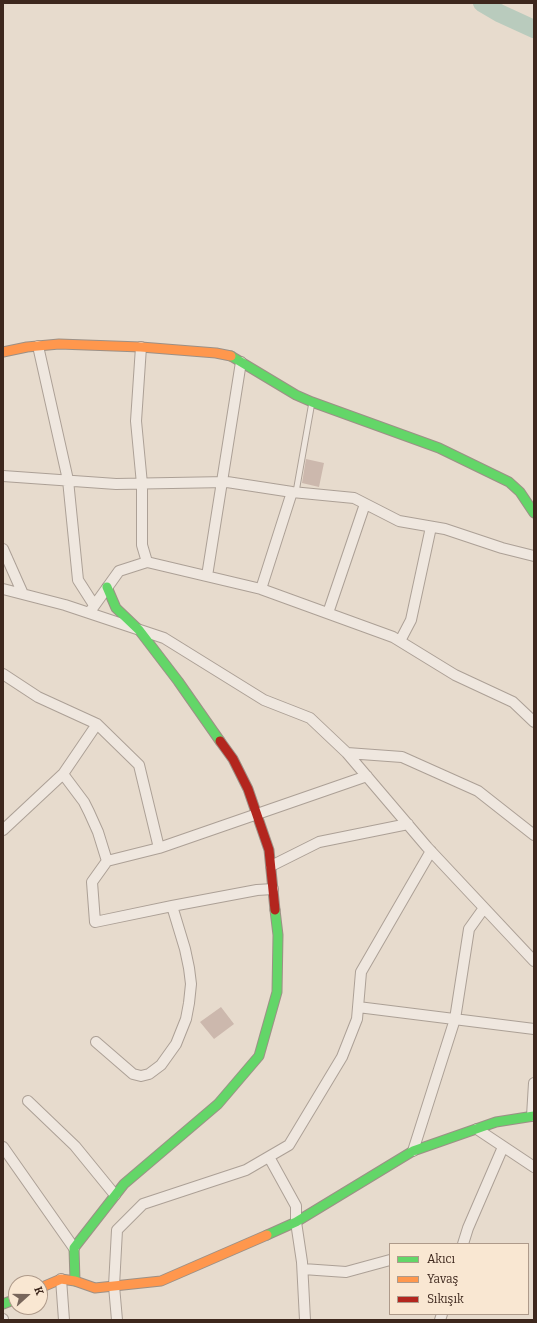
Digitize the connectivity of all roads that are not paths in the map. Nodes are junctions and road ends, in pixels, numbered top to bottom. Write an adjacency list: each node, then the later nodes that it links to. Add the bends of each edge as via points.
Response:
1 (38, 346): 2 (street, via 59,344); 3 (street); 7 (street)
2 (141, 347): 4 (street, via 216,353 231,356); 9 (street, via 136,421)
3 (3, 352)
4 (241, 362): 5 (street); 8 (street)
5 (312, 402): 10 (lane); 12 (street, via 439,448 509,482 520,492)
6 (3, 476): 7 (street)
7 (68, 480): 9 (street); 22 (street, via 78,580)
8 (221, 482): 9 (street); 10 (street); 17 (street)
9 (142, 484): 16 (street, via 142,545)
10 (294, 492): 11 (street, via 354,498); 20 (street)
11 (365, 504): 13 (street, via 399,521); 23 (street)
12 (534, 513)
13 (431, 527): 15 (street); 25 (street, via 411,620)
14 (3, 549): 21 (street)
15 (534, 556)
16 (147, 562): 17 (street); 18 (street, via 119,571)
17 (207, 576): 20 (street)
18 (107, 587): 22 (street); 24 (street, via 116,608)
19 (3, 589): 21 (street)
20 (261, 589): 23 (street)
21 (23, 594): 22 (street)
22 (92, 609): 24 (street)
23 (328, 613): 25 (street)
24 (139, 630): 29 (street, via 164,638 264,700 310,718); 32 (street, via 233,758)
25 (400, 641): 27 (street, via 455,674 513,702)
26 (3, 674): 28 (street, via 38,698)
27 (534, 722)
28 (98, 724): 30 (street); 36 (street, via 139,766)
29 (347, 753): 31 (street); 35 (street, via 402,757 478,791)
30 (63, 774): 34 (street); 38 (street, via 84,802)
31 (367, 776): 32 (street); 33 (street)
32 (258, 815): 36 (street); 39 (street, via 269,850)
33 (408, 824): 37 (street); 39 (street, via 319,842)
34 (3, 830)
35 (534, 835)
36 (159, 848): 38 (street)
37 (430, 850): 42 (street); 44 (street, via 361,972)
38 (108, 861): 41 (street, via 92,882 95,922)
39 (271, 866): 40 (street)
40 (273, 889): 41 (street); 57 (street, via 278,935 277,992 259,1056 218,1104 124,1184)
41 (172, 906): 47 (street, via 185,949 190,984 186,1019 176,1044 161,1065 149,1074 141,1076 133,1074)
42 (484, 908): 43 (street); 45 (street, via 469,929)
43 (534, 960)
44 (358, 1007): 45 (street); 55 (street, via 357,1019 342,1057 294,1138 289,1145)
45 (455, 1019): 46 (street); 54 (street)
46 (534, 1029)
47 (96, 1042)
48 (534, 1083): 50 (street)
49 (28, 1101): 57 (street, via 75,1146)
50 (533, 1116): 51 (street, via 496,1122)
51 (477, 1129): 53 (street); 54 (street)
52 (3, 1147): 60 (street)
53 (503, 1147): 56 (street); 59 (street)
54 (413, 1151): 58 (street)
55 (269, 1157): 58 (street, via 296,1206); 66 (street, via 246,1170 143,1204 117,1230)
56 (534, 1167)
57 (115, 1195): 60 (street)
58 (296, 1222): 62 (street); 66 (street, via 161,1281)
59 (463, 1243)
60 (74, 1248): 64 (street)
61 (389, 1260): 62 (street, via 346,1272)
62 (303, 1269): 69 (street)
63 (61, 1279): 64 (street); 65 (street); 67 (street)
64 (75, 1281): 66 (street, via 94,1288)
65 (48, 1285)
66 (114, 1286): 68 (street)
67 (64, 1320)
68 (117, 1320)
69 (305, 1320)

